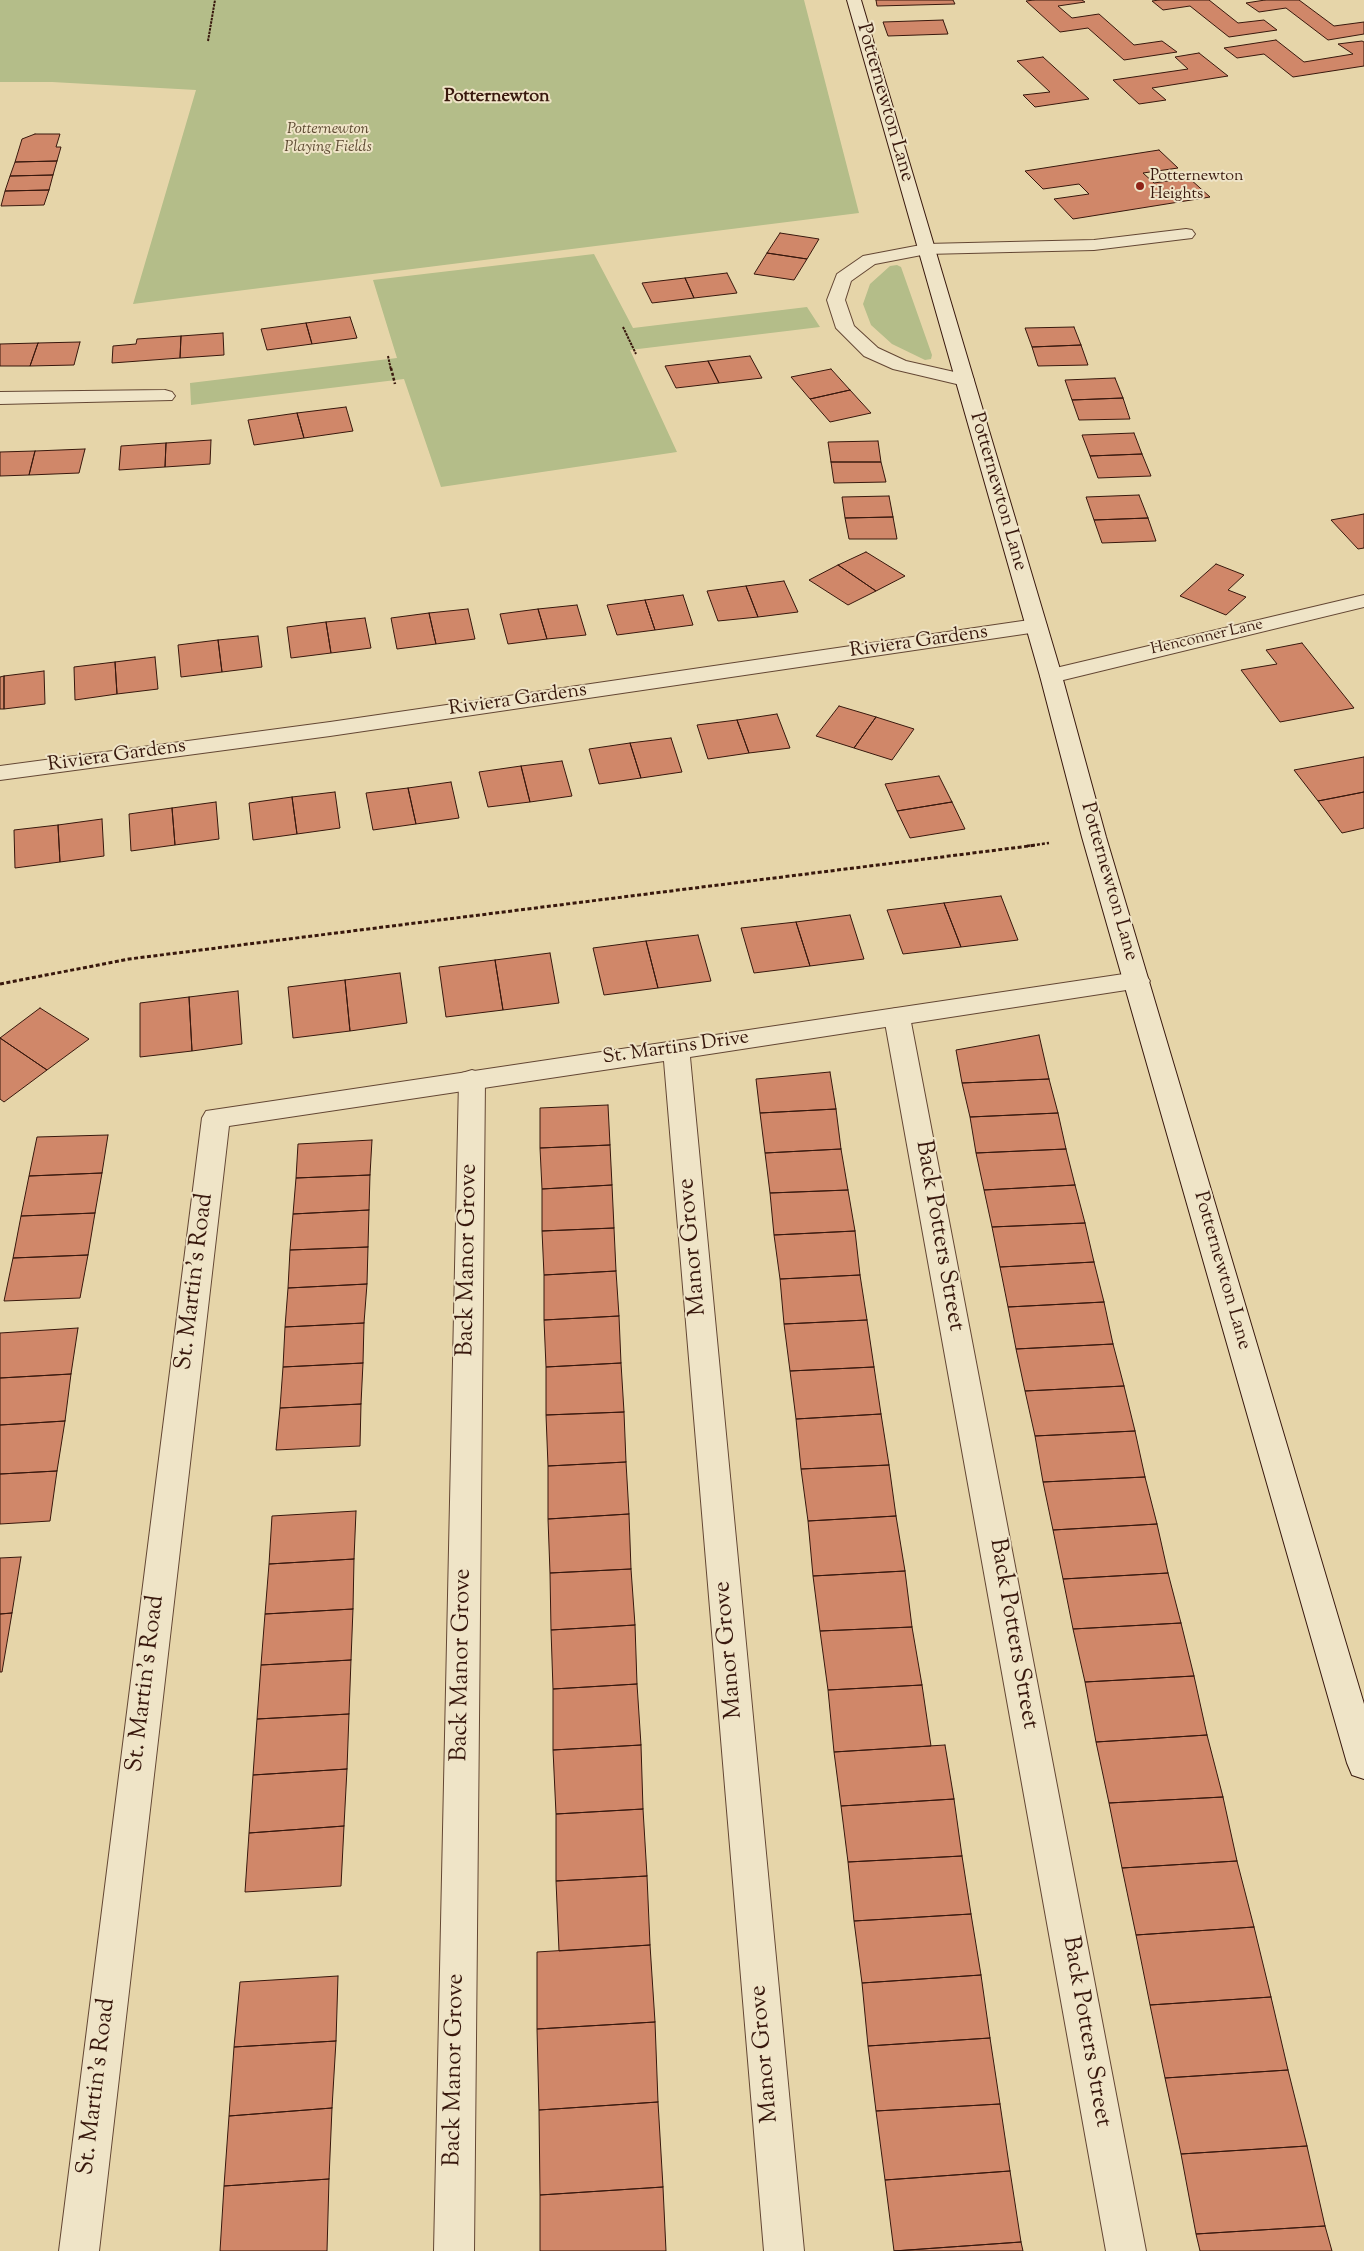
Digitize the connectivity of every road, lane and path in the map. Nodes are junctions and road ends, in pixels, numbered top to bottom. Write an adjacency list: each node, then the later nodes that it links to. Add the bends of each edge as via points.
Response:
1 (216, 0): 3 (path)
2 (854, 0): 5 (street, Potternewton Lane)
3 (208, 41)
4 (1186, 234): 5 (street, via 1094,245)
5 (926, 249): 9 (street, Potternewton Lane); 9 (street, via 868,260 843,278 836,300 845,328 871,352 900,365)
6 (624, 327): 7 (path)
7 (636, 354)
8 (388, 356): 10 (path)
9 (965, 380): 14 (street, Potternewton Lane)
10 (395, 384)
11 (165, 396): 12 (street)
12 (0, 398)
13 (1359, 608): 15 (street, Henconner Lane)
14 (1036, 626): 15 (street, Potternewton Lane); 16 (street, Riviera Gardens, via 330,729)
15 (1051, 676): 17 (street, Potternewton Lane)
16 (0, 773)
17 (1094, 837): 18 (street, Potternewton Lane); 19 (path, via 129,959)
18 (1137, 981): 20 (street, St. Martins Drive); 24 (street, Potternewton Lane)
19 (0, 984)
20 (897, 1017): 21 (street, St. Martins Drive); 28 (street, Back Potters Street)
21 (676, 1049): 22 (street, St. Martins Drive); 27 (street, Manor Grove)
22 (472, 1080): 23 (street, St. Martins Drive); 26 (street, Back Manor Grove)
23 (216, 1118): 25 (street, St. Martin's Road)
24 (1364, 1763)
25 (79, 2251)
26 (454, 2251)
27 (784, 2251)
28 (1126, 2251)

